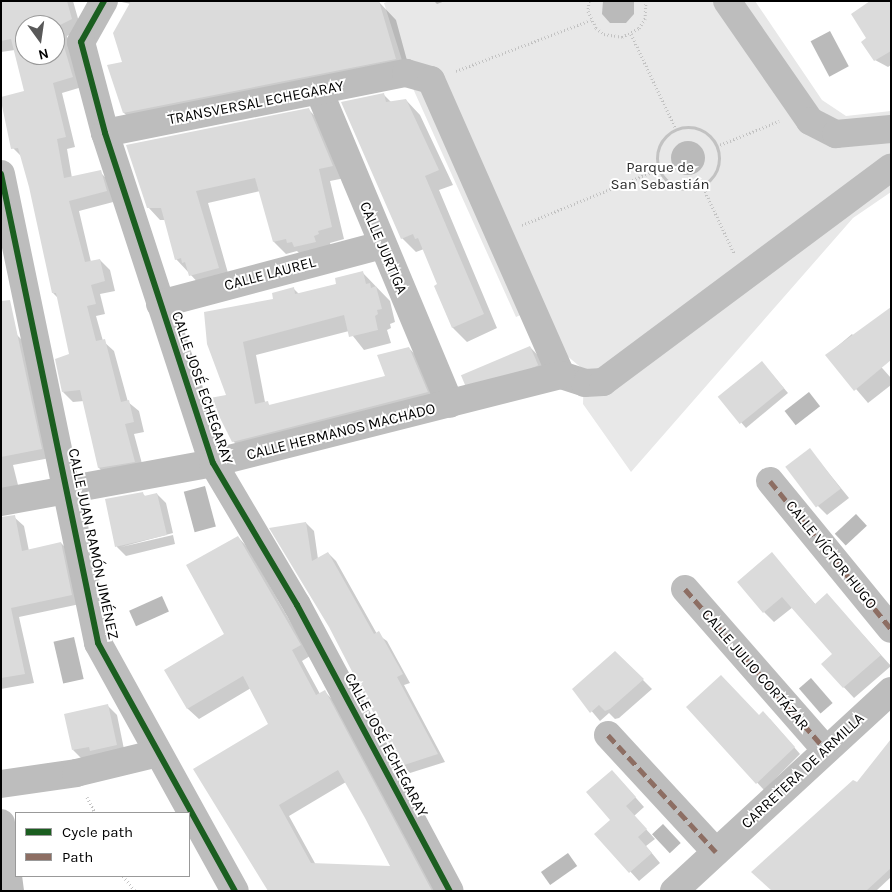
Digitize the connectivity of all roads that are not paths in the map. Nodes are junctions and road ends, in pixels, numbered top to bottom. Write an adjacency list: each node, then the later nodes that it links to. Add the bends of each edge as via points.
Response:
1 (104, 1): 5 (street, CALLE JOSÉ ECHEGARAY, via 81,42)
2 (727, 1): 4 (street, via 810,120 836,134)
3 (319, 91): 5 (street, TRANSVERSAL ECHEGARAY); 8 (street, CALLE JURTIGA); 10 (street, TRANSVERSAL ECHEGARAY, via 419,76 499,234 532,310)
4 (891, 129)
5 (105, 133): 9 (street, CALLE JOSÉ ECHEGARAY)
6 (891, 167): 10 (street, CALLE HERMANOS MACHADO, via 603,382)
7 (1, 174): 14 (street, CALLE JUAN RAMÓN JIMÉNEZ)
8 (381, 245): 9 (street, CALLE LAUREL); 11 (street, CALLE JURTIGA)
9 (160, 304): 12 (street, CALLE JOSÉ ECHEGARAY)
10 (573, 379): 11 (street, CALLE HERMANOS MACHADO)
11 (450, 404): 12 (street, CALLE HERMANOS MACHADO)
12 (213, 463): 14 (street, CALLE HERMANOS MACHADO); 27 (street, CALLE JOSÉ ECHEGARAY, via 297,605)
13 (770, 481): 17 (street, CALLE VÍCTOR HUGO)
14 (68, 487): 15 (street, CALLE HERMANOS MACHADO); 21 (street, CALLE JUAN RAMÓN JIMÉNEZ, via 98,643)
15 (1, 502)
16 (685, 589): 20 (street, CALLE JULIO CORTÁZAR)
17 (891, 628)
18 (891, 691): 20 (street, CARRETERA DE ARMILLA)
19 (608, 735): 24 (street)
20 (826, 750): 24 (street, CARRETERA DE ARMILLA)
21 (158, 753): 22 (street, via 76,774); 26 (street, CALLE JUAN RAMÓN JIMÉNEZ)
22 (1, 784)
23 (1, 823): 25 (street)
24 (716, 852): 28 (street, CARRETERA DE ARMILLA)
25 (10, 891)
26 (235, 891)
27 (450, 891)
28 (674, 891)

